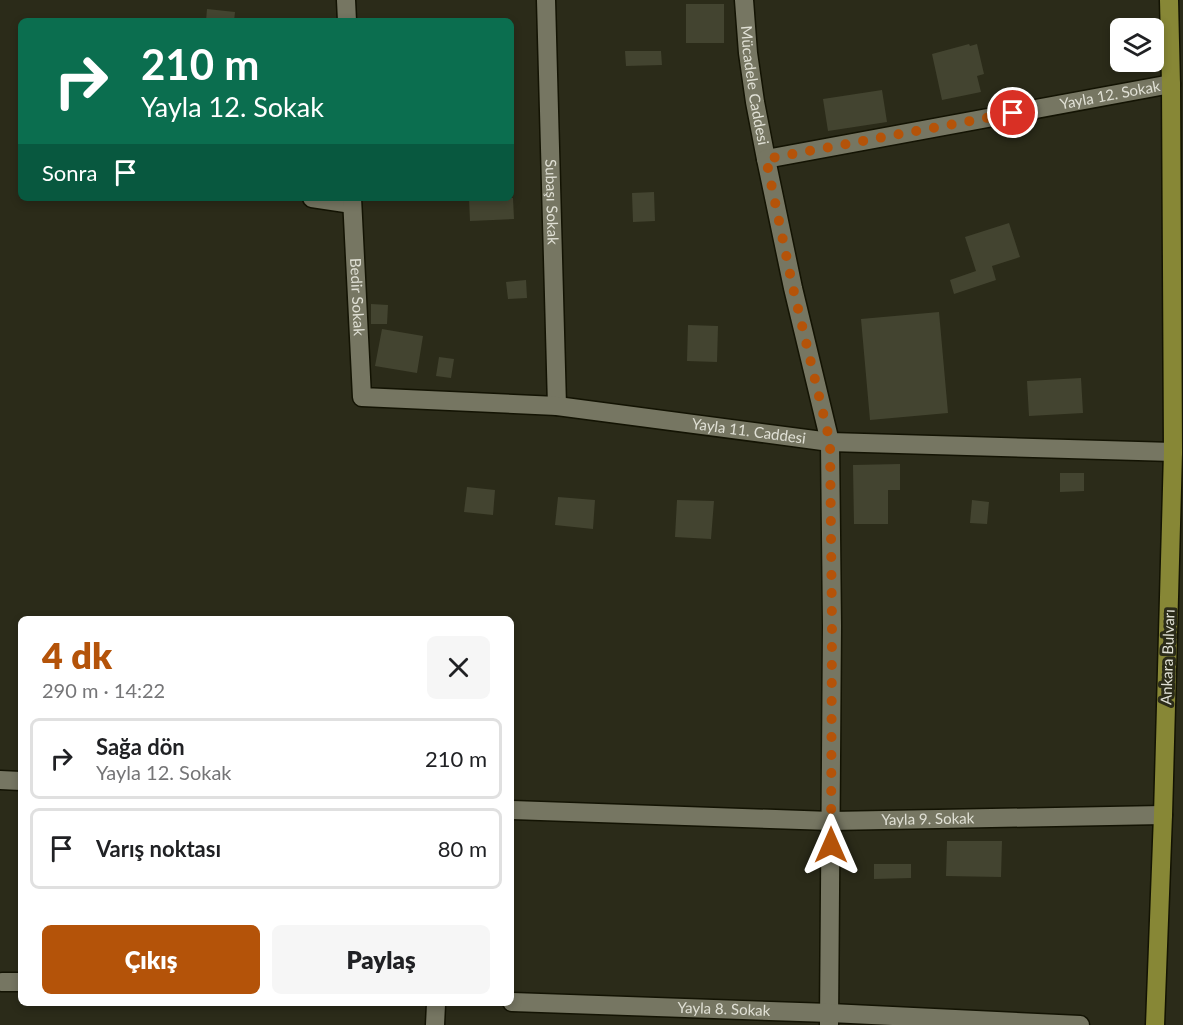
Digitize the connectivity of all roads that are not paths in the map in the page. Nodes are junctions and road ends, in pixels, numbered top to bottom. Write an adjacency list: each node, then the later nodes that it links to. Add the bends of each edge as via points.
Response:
1 (346, 0): 5 (street)
2 (546, 0): 10 (street, Subaşı Sokak)
3 (744, 0): 7 (street, Mücadele Caddesi, via 748,53)
4 (1169, 0): 6 (main road, Ankara Bulvarı)
5 (347, 18)
6 (1171, 84): 7 (street, Yayla 12. Sokak); 12 (main road, Ankara Bulvarı)
7 (766, 159): 11 (street, Mücadele Caddesi)
8 (352, 201): 9 (street, Bedir Sokak)
9 (362, 397): 10 (street, Yayla 11. Caddesi)
10 (557, 406): 11 (street, Yayla 11. Caddesi)
11 (830, 442): 12 (street, Yayla 11. Caddesi); 17 (street, Mücadele Caddesi)
12 (1173, 452): 16 (main road, Ankara Bulvarı)
13 (0, 780): 14 (street)
14 (18, 781)
15 (514, 810): 17 (street, Yayla 9. Sokak)
16 (1163, 815): 17 (street, Yayla 9. Sokak); 25 (main road, Ankara Bulvarı)
17 (831, 821): 22 (street, Mücadele Caddesi)
18 (2, 981): 19 (street)
19 (18, 982)
20 (514, 1002): 22 (street, Yayla 8. Sokak)
21 (436, 1006): 23 (street)
22 (829, 1019): 24 (street, Yayla 8. Sokak)
23 (435, 1025)
24 (1080, 1025)
25 (1155, 1025)

